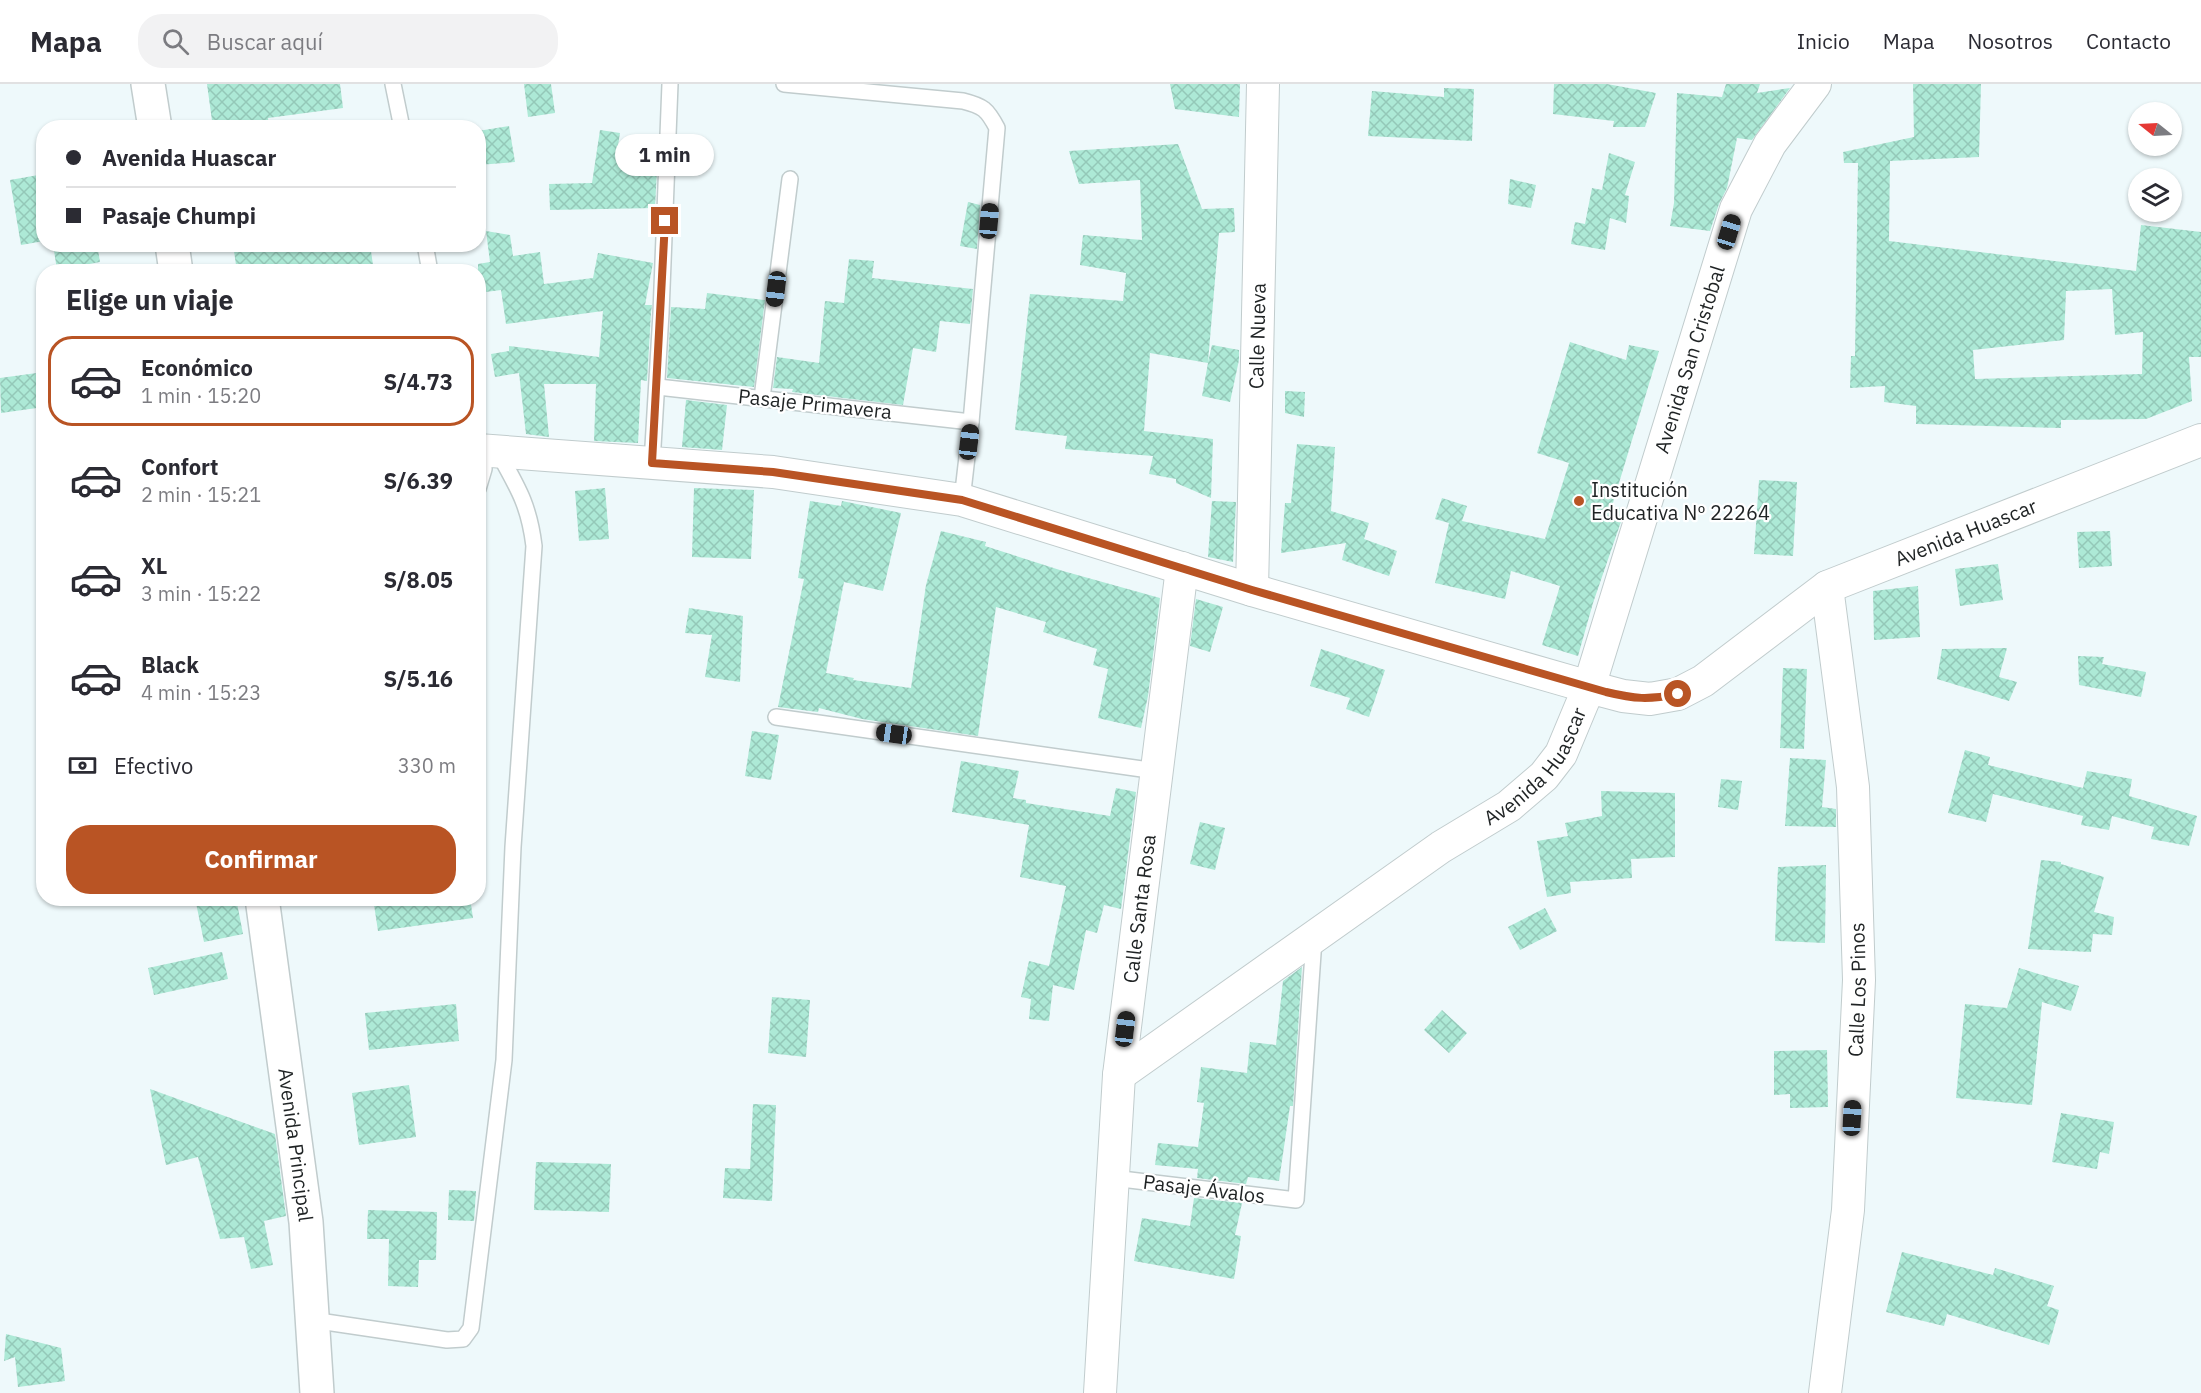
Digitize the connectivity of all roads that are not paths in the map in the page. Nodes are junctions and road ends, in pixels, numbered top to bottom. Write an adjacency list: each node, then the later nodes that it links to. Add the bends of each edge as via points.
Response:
1 (148, 84): 7 (main road)
2 (393, 84): 8 (lane)
3 (670, 84): 10 (lane)
4 (784, 84): 12 (lane, via 963,101 980,105 990,114 997,128)
5 (1263, 84): 19 (street, Calle Nueva)
6 (1815, 84): 20 (street, Avenida San Cristobal, via 1770,144 1736,209)
7 (154, 120)
8 (400, 120)
9 (790, 179): 11 (lane)
10 (657, 387): 11 (lane, Pasaje Primavera); 15 (lane)
11 (762, 398): 12 (lane, Pasaje Primavera)
12 (971, 422): 16 (lane)
13 (2201, 440): 18 (street, Avenida Huascar)
14 (487, 451): 15 (street); 27 (lane, via 524,499 534,546 513,847 504,1060 471,1328 463,1339 447,1340)
15 (652, 463): 16 (street, via 773,472)
16 (962, 500): 17 (street)
17 (1182, 568): 19 (street); 22 (street, Calle Santa Rosa)
18 (1827, 587): 20 (street, Avenida Huascar, via 1703,681 1678,694 1650,699); 30 (street, Calle Los Pinos, via 1853,787 1859,980 1848,1210)
19 (1252, 590): 20 (street)
20 (1589, 687): 24 (street, Avenida Huascar, via 1562,754 1544,776 1509,806 1441,847)
21 (776, 717): 22 (lane)
22 (1156, 771): 25 (street, Calle Santa Rosa)
23 (263, 906): 27 (main road, Avenida Principal, via 306,1222)
24 (1314, 939): 25 (street, Avenida Huascar); 26 (lane, Pasaje Ávalos, via 1296,1200)
25 (1119, 1075): 26 (street, Calle Santa Rosa)
26 (1113, 1178): 29 (street, Calle Santa Rosa)
27 (312, 1320): 28 (main road, Avenida Principal)
28 (317, 1393)
29 (1100, 1393)
30 (1825, 1393)

